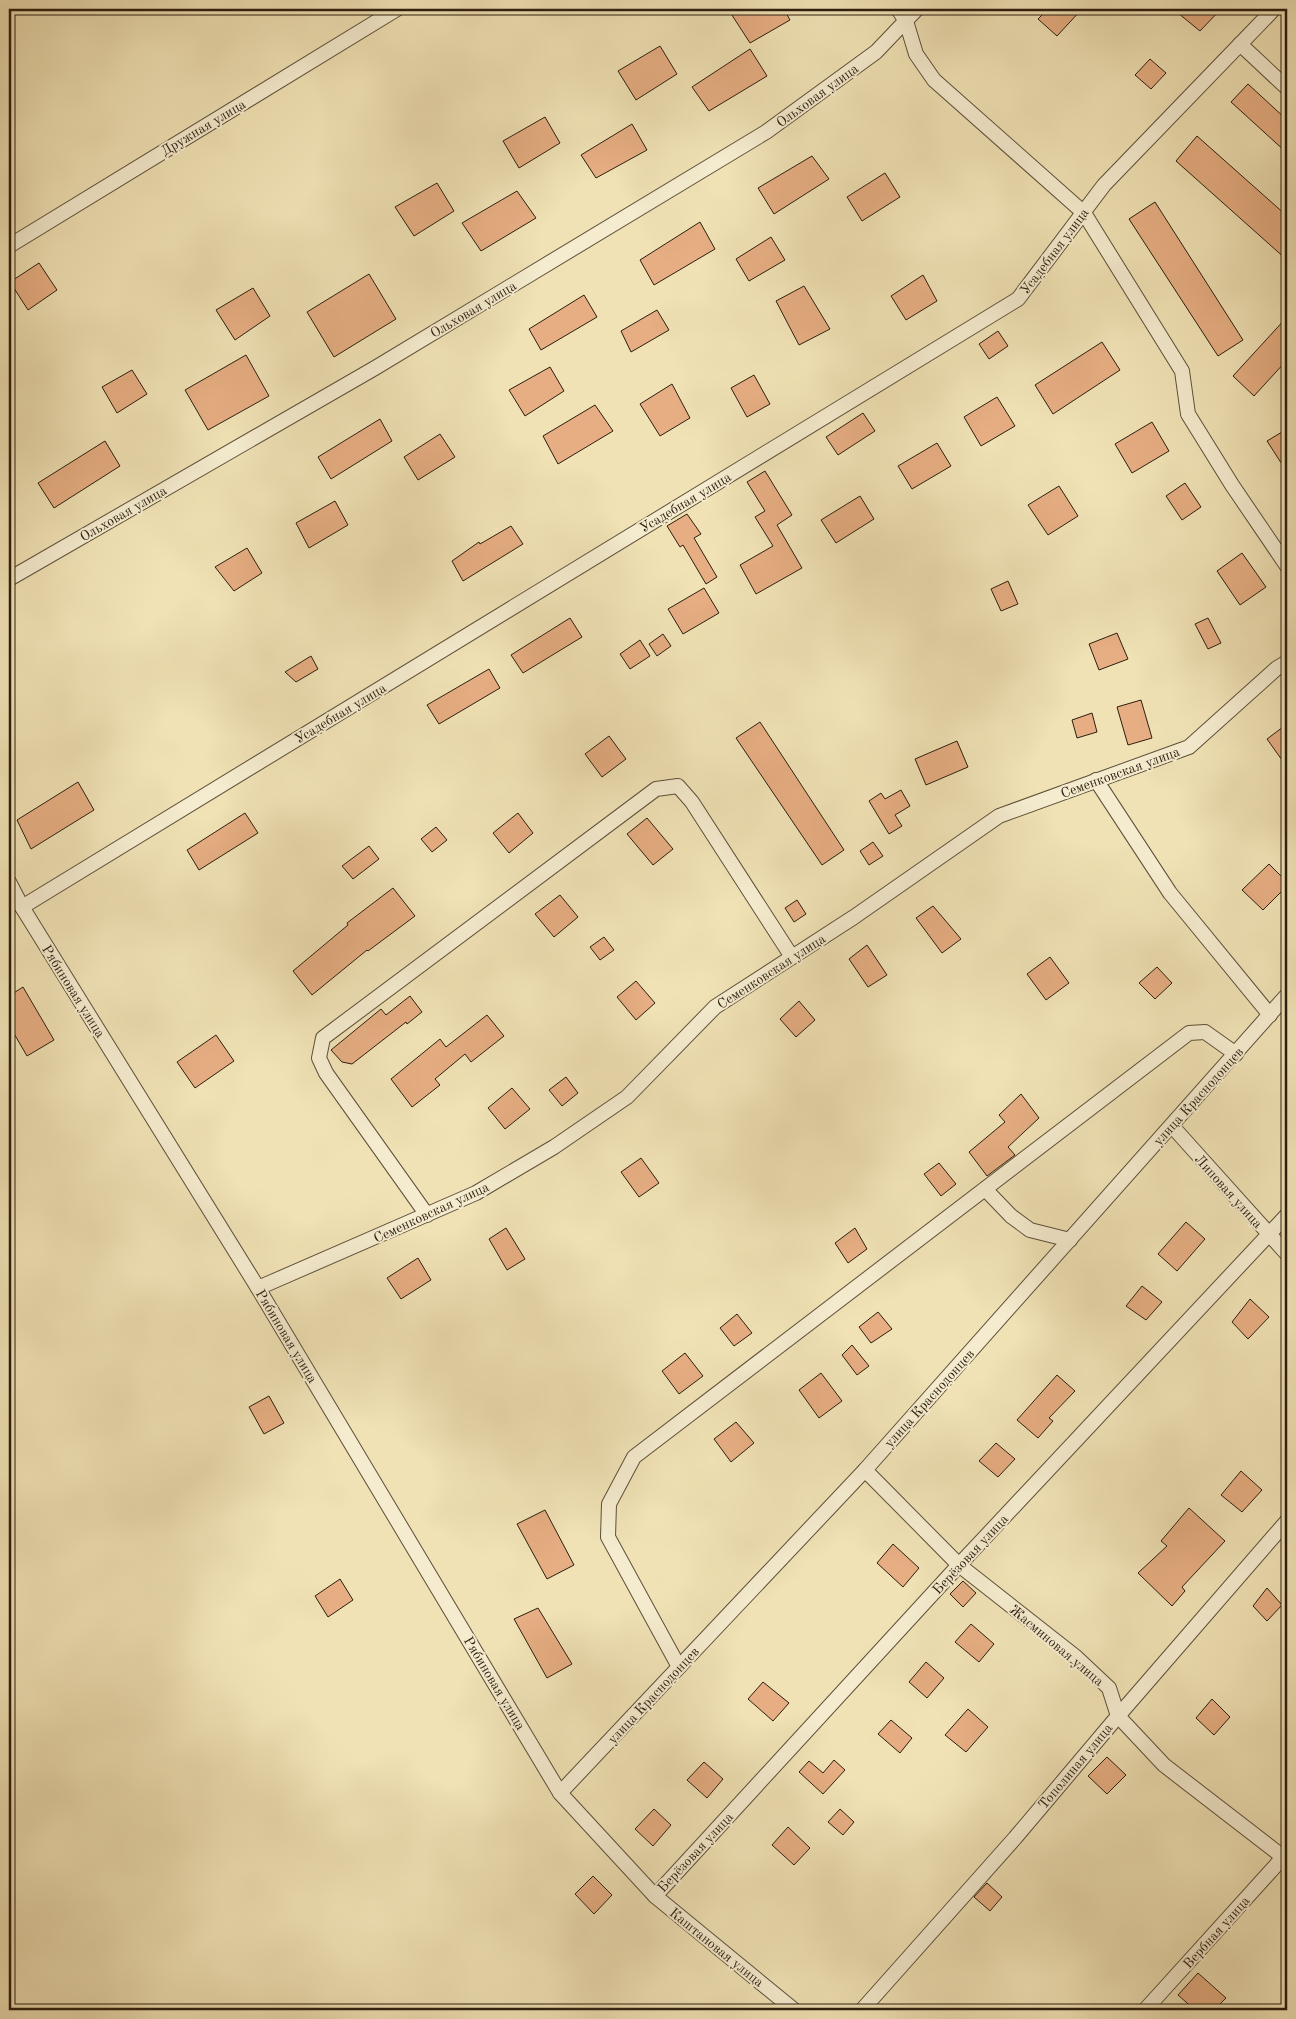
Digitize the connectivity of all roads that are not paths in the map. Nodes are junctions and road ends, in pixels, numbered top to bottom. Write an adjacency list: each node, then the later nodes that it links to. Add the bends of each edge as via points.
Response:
1 (397, 9): 9 (street, Дружная улица)
2 (898, 9): 5 (street)
3 (917, 9): 5 (street, Ольховая улица)
4 (1274, 9): 6 (street, Усадебная улица)
5 (906, 21): 8 (street, via 916,54 934,80); 11 (street, Ольховая улица, via 876,52 766,132 375,368)
6 (1240, 44): 7 (street); 8 (street, Усадебная улица, via 1104,185)
7 (1287, 88)
8 (1084, 214): 10 (street, via 1182,372 1188,414); 15 (street, Усадебная улица, via 1018,299)
9 (9, 246)
10 (1287, 566)
11 (9, 579)
12 (1287, 662): 13 (street, Семенковская улица, via 1189,747)
13 (1096, 780): 16 (street, Семенковская улица, via 999,816); 18 (street, via 1170,893)
14 (9, 882): 15 (street, Рябиновая улица)
15 (22, 908): 27 (street, Рябиновая улица)
16 (792, 957): 22 (street, Семенковская улица, via 715,1007 627,1097 507,1175); 22 (street, via 692,802 678,786 656,789 323,1038 319,1058 326,1073)
17 (1287, 996): 18 (street, улица Краснодонцев)
18 (1270, 1015): 19 (street, улица Краснодонцев)
19 (1236, 1054): 20 (street, улица Краснодонцев); 21 (street, via 1205,1032 1189,1033)
20 (1172, 1126): 24 (street, Липовая улица); 25 (street, улица Краснодонцев)
21 (986, 1189): 25 (street, via 1011,1216 1030,1230); 31 (street, via 634,1457 609,1504 608,1537)
22 (427, 1215): 27 (street, Семенковская улица)
23 (1287, 1215): 24 (street, Берёзовая улица)
24 (1270, 1236): 26 (street, Липовая улица); 30 (street, Берёзовая улица)
25 (1070, 1240): 28 (street, улица Краснодонцев)
26 (1287, 1254)
27 (258, 1288): 33 (street, Рябиновая улица)
28 (865, 1470): 30 (street, Жасминовая улица); 31 (street, улица Краснодонцев)
29 (1287, 1521): 32 (street, Тополиная улица)
30 (959, 1565): 32 (street, Жасминовая улица, via 1076,1657 1109,1688); 35 (street, Берёзовая улица)
31 (679, 1667): 33 (street, улица Краснодонцев)
32 (1118, 1716): 34 (street, Жасминовая улица, via 1164,1765); 37 (street, Тополиная улица)
33 (560, 1793): 35 (street, Каштановая улица)
34 (1286, 1857): 38 (street, Вербная улица)
35 (655, 1896): 36 (street, Каштановая улица)
36 (794, 2010)
37 (862, 2010)
38 (1145, 2010)

